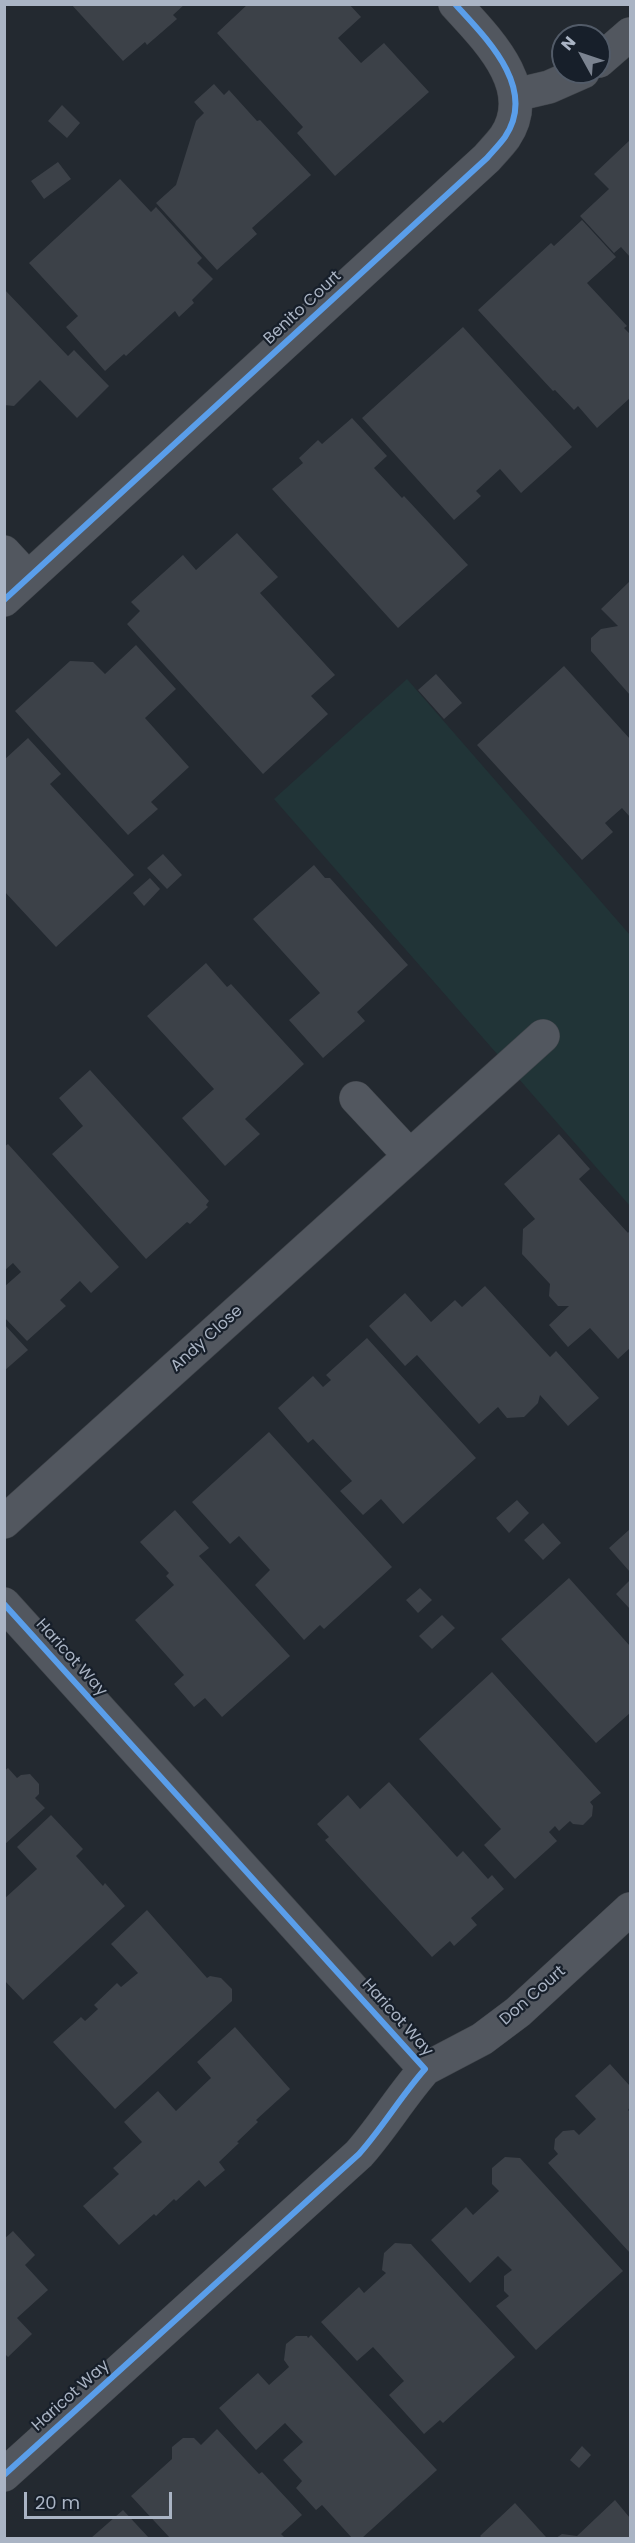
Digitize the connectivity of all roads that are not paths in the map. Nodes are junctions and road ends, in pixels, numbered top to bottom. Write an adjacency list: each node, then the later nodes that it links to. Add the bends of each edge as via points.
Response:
1 (455, 4): 5 (street, Benito Court, via 496,52 507,69)
2 (630, 34): 3 (street)
3 (611, 51)
4 (556, 84): 5 (street)
5 (515, 95): 7 (street, Benito Court, via 506,135 487,158)
6 (4, 552): 7 (street)
7 (28, 578): 8 (street, Benito Court)
8 (4, 600)
9 (543, 1036): 11 (street, Andy Close)
10 (356, 1098): 11 (street)
11 (410, 1156): 12 (street, Andy Close)
12 (4, 1522)
13 (4, 1604): 15 (street, Haricot Way)
14 (630, 1909): 15 (street, Don Court, via 518,2012 482,2039)
15 (425, 2069): 16 (street, Haricot Way, via 405,2092 384,2127 359,2154)
16 (4, 2475)

